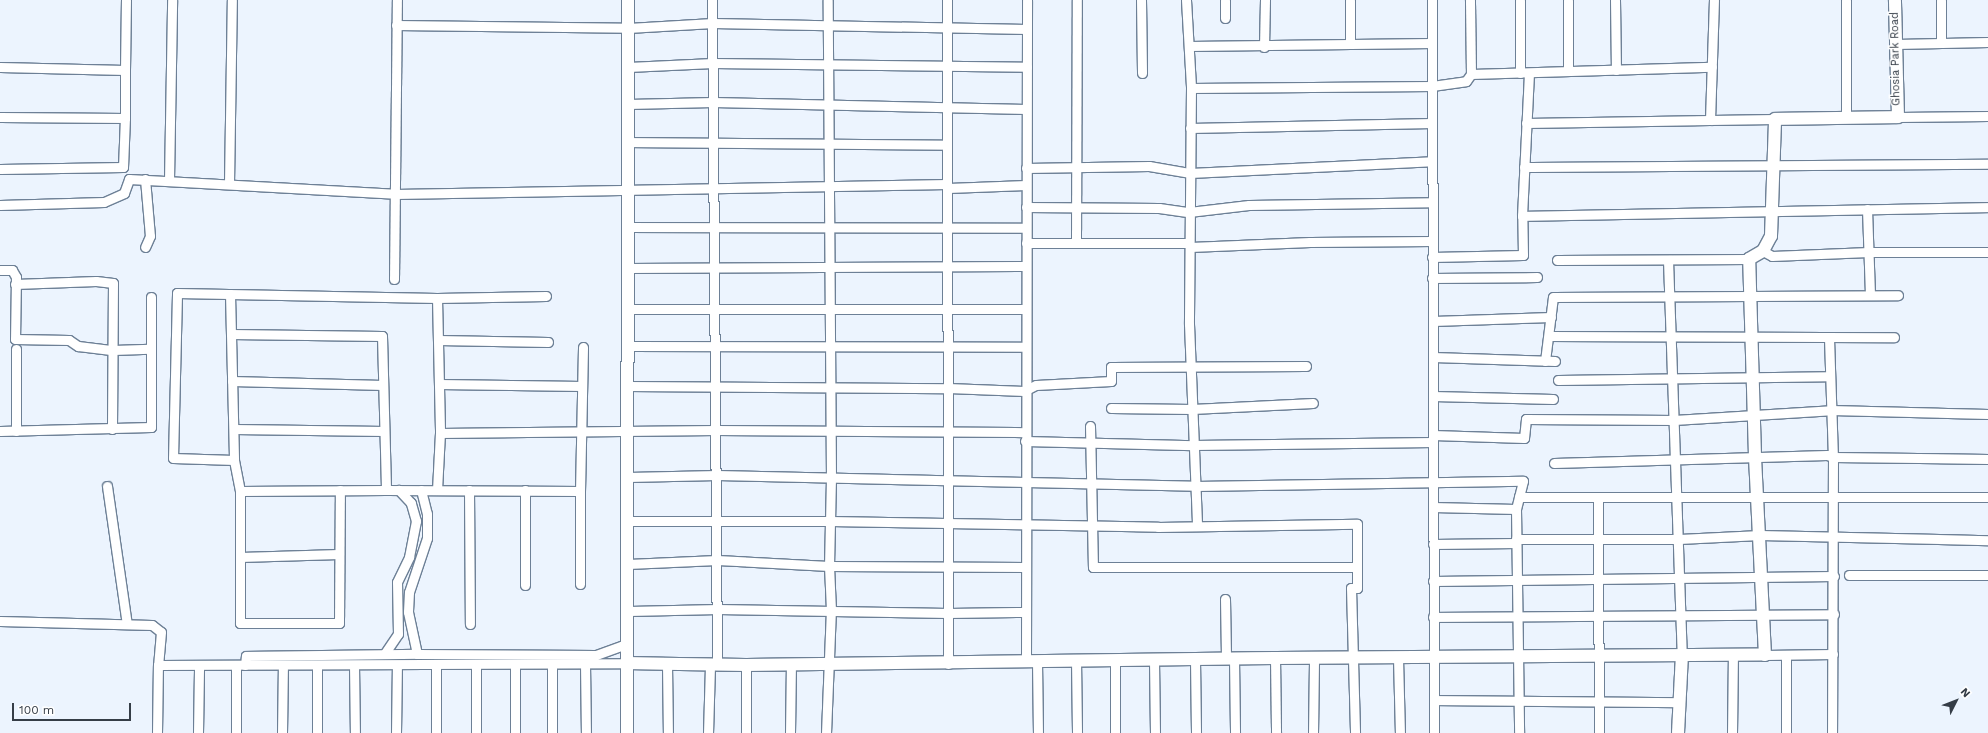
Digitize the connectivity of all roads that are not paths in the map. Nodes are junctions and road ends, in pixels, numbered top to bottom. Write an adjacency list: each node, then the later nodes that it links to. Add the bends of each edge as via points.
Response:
1 (126, 0): 46 (street)
2 (172, 0): 85 (street)
3 (232, 0): 86 (street)
4 (397, 0): 27 (street)
5 (628, 0): 30 (street)
6 (712, 0): 26 (street)
7 (828, 0): 28 (street)
8 (947, 0): 29 (street)
9 (1027, 0): 31 (street)
10 (1077, 0): 77 (street)
11 (1141, 0): 49 (street)
12 (1186, 0): 37 (street)
13 (1226, 0): 25 (street)
14 (1265, 0): 38 (street)
15 (1350, 0): 35 (street)
16 (1432, 0): 33 (street)
17 (1470, 0): 51 (street)
18 (1520, 0): 50 (street)
19 (1568, 0): 48 (street)
20 (1615, 0): 47 (street)
21 (1714, 0): 45 (street)
22 (1846, 0): 63 (street)
23 (1895, 0): 36 (street, Ghosia Park Road)
24 (1941, 0): 34 (street)
25 (1225, 18)
26 (713, 23): 28 (street); 30 (street); 39 (street)
27 (396, 25): 30 (street); 92 (street)
28 (828, 25): 29 (street); 40 (street)
29 (948, 26): 31 (street); 41 (street)
30 (628, 28): 43 (street)
31 (1027, 29): 44 (street)
32 (1988, 42): 34 (street)
33 (1432, 43): 35 (street); 52 (street)
34 (1941, 43): 36 (street)
35 (1350, 44): 38 (street)
36 (1896, 44): 61 (street, Ghosia Park Road)
37 (1189, 46): 38 (street); 53 (street)
38 (1264, 47)
39 (713, 63): 40 (street); 43 (street); 54 (street)
40 (828, 65): 41 (street); 56 (street)
41 (947, 66): 44 (street); 57 (street)
42 (0, 67): 46 (street)
43 (628, 67): 55 (street)
44 (1026, 67): 58 (street)
45 (1712, 67): 47 (street); 65 (street)
46 (124, 70): 62 (street)
47 (1616, 70): 48 (street)
48 (1568, 71): 50 (street)
49 (1142, 73)
50 (1525, 73): 51 (street); 67 (street)
51 (1471, 74): 52 (street, via 1466,81)
52 (1432, 86): 53 (street); 66 (street)
53 (1191, 88): 69 (street)
54 (713, 102): 55 (street); 56 (street); 71 (street)
55 (628, 104): 70 (street)
56 (828, 105): 57 (street); 72 (street)
57 (947, 108): 58 (street); 73 (street)
58 (1026, 109): 80 (street)
59 (0, 116): 62 (street)
60 (1988, 116): 61 (street); 68 (street)
61 (1898, 117): 63 (street)
62 (125, 118): 76 (street)
63 (1846, 118): 64 (street)
64 (1775, 119): 65 (street); 79 (street)
65 (1710, 120): 67 (street)
66 (1432, 123): 69 (street); 74 (street)
67 (1526, 123): 78 (street)
68 (1988, 123)
69 (1190, 128): 82 (street)
70 (628, 142): 71 (street); 91 (street)
71 (714, 142): 72 (street); 90 (street)
72 (828, 144): 73 (street); 88 (street)
73 (947, 145): 89 (street)
74 (1432, 161): 82 (street); 94 (street)
75 (1988, 164): 79 (street)
76 (123, 167): 81 (street); 83 (street)
77 (1076, 167): 80 (street); 82 (street, via 1149,166); 97 (street)
78 (1524, 167): 79 (street); 102 (street)
79 (1774, 167): 100 (street)
80 (1026, 168): 87 (street)
81 (0, 169)
82 (1190, 172): 101 (street)
83 (129, 179): 84 (street); 95 (street, via 124,193 104,202)
84 (145, 179): 85 (street); 112 (street, via 150,236)
85 (169, 180): 86 (street)
86 (230, 183): 92 (street)
87 (1026, 185): 89 (street); 96 (street)
88 (828, 186): 89 (street); 90 (street); 105 (street)
89 (948, 186): 106 (street)
90 (714, 187): 91 (street); 103 (street)
91 (628, 189): 92 (street); 104 (street)
92 (394, 194): 128 (street)
93 (1988, 200): 98 (street)
94 (1432, 202): 101 (street, via 1249,205); 108 (street)
95 (0, 205)
96 (1026, 207): 97 (street); 107 (street)
97 (1076, 207): 101 (street, via 1159,208); 109 (street)
98 (1988, 207): 99 (street)
99 (1867, 209): 100 (street); 114 (street)
100 (1772, 211): 102 (street); 113 (street, via 1771,236)
101 (1189, 212): 111 (street)
102 (1522, 216): 116 (street, via 1523,255)
103 (715, 226): 104 (street); 105 (street); 122 (street)
104 (628, 227): 124 (street)
105 (828, 227): 106 (street); 123 (street)
106 (948, 227): 107 (street); 120 (street)
107 (1026, 228): 110 (street)
108 (1432, 241): 111 (street); 116 (street)
109 (1076, 242): 110 (street); 111 (street)
110 (1026, 244): 121 (street)
111 (1189, 245): 163 (street)
112 (145, 246)
113 (1763, 251): 114 (street, via 1772,256); 117 (street)
114 (1869, 252): 115 (street); 131 (street)
115 (1988, 252)
116 (1432, 257): 127 (street)
117 (1749, 259): 119 (street); 136 (street)
118 (1557, 260): 119 (street)
119 (1668, 260): 134 (street)
120 (948, 266): 121 (street); 123 (street); 141 (street)
121 (1026, 266): 142 (street)
122 (715, 267): 123 (street); 124 (street); 138 (street)
123 (828, 267): 140 (street)
124 (628, 268): 139 (street)
125 (0, 270): 129 (street, via 12,270)
126 (1537, 277): 127 (street)
127 (1432, 278): 144 (street)
128 (394, 279)
129 (15, 284): 161 (street, via 15,339 69,340 78,346); 161 (street, via 96,281 113,283)
130 (230, 294): 137 (street); 145 (street); 207 (street, via 177,293 173,458)
131 (1870, 295): 132 (street); 136 (street)
132 (1898, 295)
133 (546, 296): 137 (street)
134 (1669, 296): 136 (street); 143 (street, via 1553,297); 147 (street)
135 (151, 297): 160 (street)
136 (1750, 297): 149 (street)
137 (437, 298): 151 (street)
138 (715, 308): 139 (street); 140 (street); 153 (street)
139 (628, 309): 154 (street)
140 (828, 309): 141 (street); 155 (street)
141 (948, 309): 142 (street); 156 (street)
142 (1026, 309): 158 (street)
143 (1551, 316): 144 (street); 146 (street)
144 (1433, 321): 162 (street)
145 (231, 334): 169 (street); 171 (street, via 382,336)
146 (1549, 336): 147 (street); 162 (street, via 1550,361)
147 (1671, 337): 149 (street); 166 (street)
148 (1894, 337): 150 (street)
149 (1751, 338): 150 (street); 167 (street)
150 (1828, 338): 165 (street)
151 (438, 340): 152 (street); 170 (street)
152 (548, 342)
153 (716, 345): 154 (street); 155 (street); 174 (street)
154 (628, 346): 173 (street)
155 (829, 346): 156 (street); 175 (street)
156 (948, 346): 158 (street); 176 (street)
157 (583, 347): 172 (street)
158 (1025, 347): 177 (street)
159 (16, 349): 190 (street)
160 (150, 349): 161 (street); 188 (street, via 150,427)
161 (112, 350): 188 (street)
162 (1433, 357): 178 (street)
163 (1190, 365): 164 (street); 177 (street, via 1111,367 1111,381 1036,385); 182 (street)
164 (1306, 366)
165 (1828, 376): 167 (street); 183 (street)
166 (1672, 378): 167 (street); 168 (street); 186 (street)
167 (1752, 378): 184 (street)
168 (1558, 380)
169 (232, 382): 171 (street); 189 (street)
170 (439, 384): 172 (street); 198 (street)
171 (383, 385): 194 (street)
172 (582, 386): 195 (street)
173 (628, 386): 174 (street); 191 (street)
174 (716, 386): 175 (street); 192 (street)
175 (829, 387): 176 (street); 196 (street)
176 (948, 388): 177 (street); 197 (street)
177 (1024, 391): 199 (street)
178 (1433, 396): 179 (street); 200 (street)
179 (1553, 399)
180 (1313, 404): 182 (street)
181 (1111, 408): 182 (street)
182 (1192, 409): 202 (street)
183 (1831, 410): 184 (street); 185 (street); 204 (street)
184 (1755, 414): 186 (street); 203 (street)
185 (1988, 414)
186 (1674, 420): 200 (street, via 1526,419 1524,438); 205 (street)
187 (1090, 426): 201 (street)
188 (112, 429): 190 (street)
189 (234, 429): 194 (street); 207 (street)
190 (16, 430): 193 (street)
191 (628, 430): 192 (street); 195 (street); 210 (street)
192 (716, 430): 196 (street); 209 (street)
193 (0, 431)
194 (384, 431): 219 (street)
195 (581, 431): 198 (street); 225 (street)
196 (829, 431): 197 (street); 211 (street)
197 (948, 432): 199 (street); 212 (street)
198 (440, 433): 222 (street)
199 (1025, 437): 201 (street); 213 (street)
200 (1433, 439): 202 (street); 214 (street)
201 (1090, 443): 202 (street); 215 (street)
202 (1194, 445): 217 (street)
203 (1755, 456): 204 (street); 205 (street); 229 (street)
204 (1833, 457): 206 (street); 227 (street)
205 (1677, 459): 208 (street); 228 (street)
206 (1988, 459)
207 (234, 460): 226 (street)
208 (1554, 463)
209 (717, 475): 210 (street); 211 (street); 235 (street)
210 (628, 477): 237 (street)
211 (831, 478): 212 (street); 236 (street)
212 (948, 480): 213 (street); 238 (street)
213 (1025, 480): 215 (street); 239 (street)
214 (1433, 480): 217 (street); 230 (street, via 1522,481); 233 (street)
215 (1092, 484): 217 (street); 240 (street)
216 (107, 486): 280 (street)
217 (1195, 486): 241 (street)
218 (340, 490): 219 (street); 226 (street); 249 (street)
219 (386, 490): 220 (street)
220 (399, 490): 221 (street); 283 (street, via 411,503 416,521 410,557 397,582 398,634)
221 (421, 490): 222 (street); 284 (street, via 427,514 427,538 409,592 408,612)
222 (437, 490): 223 (street)
223 (469, 490): 224 (street); 281 (street)
224 (526, 490): 225 (street); 266 (street)
225 (580, 490): 265 (street)
226 (240, 491): 250 (street)
227 (1832, 495): 229 (street); 232 (street); 243 (street)
228 (1678, 496): 229 (street); 231 (street); 245 (street)
229 (1758, 496): 242 (street)
230 (1519, 497): 231 (street); 234 (street)
231 (1598, 497): 244 (street)
232 (1988, 497)
233 (1433, 507): 234 (street); 248 (street)
234 (1516, 509): 247 (street)
235 (717, 520): 236 (street); 237 (street); 251 (street)
236 (830, 520): 238 (street); 253 (street)
237 (628, 521): 252 (street)
238 (948, 524): 239 (street); 254 (street)
239 (1025, 524): 240 (street); 255 (street)
240 (1092, 525): 241 (street); 256 (street, via 1093,566)
241 (1197, 526): 256 (street, via 1357,524)
242 (1760, 535): 243 (street); 245 (street); 261 (street)
243 (1833, 537): 246 (street); 259 (street)
244 (1598, 539): 245 (street); 247 (street); 262 (street)
245 (1679, 539): 260 (street)
246 (1988, 540)
247 (1516, 541): 248 (street); 263 (street)
248 (1433, 544): 264 (street)
249 (339, 554): 250 (street); 250 (street, via 338,623 240,623)
250 (240, 557)
251 (717, 560): 252 (street); 253 (street); 268 (street)
252 (628, 564): 270 (street)
253 (829, 566): 254 (street); 269 (street)
254 (950, 566): 255 (street); 272 (street)
255 (1026, 567): 271 (street)
256 (1357, 567): 298 (street, via 1357,588 1351,588)
257 (1849, 575): 258 (street)
258 (1988, 575)
259 (1834, 576): 261 (street); 274 (street)
260 (1681, 577): 261 (street); 262 (street); 275 (street)
261 (1761, 577): 273 (street)
262 (1599, 579): 263 (street); 277 (street)
263 (1517, 580): 264 (street); 276 (street)
264 (1433, 581): 278 (street)
265 (580, 584)
266 (526, 585)
267 (1225, 599): 297 (street)
268 (718, 609): 269 (street); 270 (street); 318 (street)
269 (831, 610): 272 (street); 310 (street)
270 (629, 611): 282 (street)
271 (1024, 612): 272 (street); 304 (street)
272 (948, 613): 311 (street)
273 (1763, 614): 274 (street); 275 (street); 290 (street)
274 (1834, 614): 286 (street)
275 (1683, 615): 277 (street); 288 (street)
276 (1517, 616): 277 (street); 278 (street); 292 (street)
277 (1599, 616): 291 (street)
278 (1433, 617): 296 (street)
279 (0, 621): 280 (street)
280 (127, 624): 312 (street, via 158,627 161,632)
281 (470, 624)
282 (627, 644): 287 (street); 302 (street)
283 (385, 653): 284 (street); 322 (street, via 246,656)
284 (417, 654): 287 (street)
285 (1786, 654): 286 (street); 290 (street); 360 (street)
286 (1833, 654): 361 (street)
287 (596, 655): 302 (street)
288 (1682, 655): 289 (street); 291 (street); 326 (street)
289 (1733, 655): 290 (street); 359 (street)
290 (1765, 655)
291 (1599, 656): 292 (street); 325 (street)
292 (1518, 657): 296 (street); 324 (street)
293 (1275, 658): 294 (street); 297 (street); 351 (street)
294 (1314, 658): 298 (street); 352 (street)
295 (1398, 658): 296 (street); 298 (street); 354 (street)
296 (1433, 658): 323 (street)
297 (1230, 659): 301 (street); 350 (street)
298 (1353, 659): 353 (street)
299 (1076, 660): 300 (street); 304 (street); 346 (street)
300 (1115, 660): 303 (street); 347 (street)
301 (1195, 660): 303 (street); 349 (street)
302 (627, 661): 309 (street); 317 (street); 339 (street)
303 (1154, 661): 348 (street)
304 (1031, 662): 311 (street); 345 (street)
305 (436, 664): 306 (street); 316 (street); 334 (street)
306 (476, 664): 307 (street); 335 (street)
307 (515, 664): 308 (street); 336 (street)
308 (552, 664): 309 (street); 337 (street)
309 (585, 664): 338 (street)
310 (830, 664): 311 (street); 320 (street); 344 (street)
311 (948, 664)
312 (158, 665): 321 (street); 327 (street)
313 (283, 665): 314 (street); 322 (street); 330 (street)
314 (317, 665): 315 (street); 331 (street)
315 (354, 665): 316 (street); 332 (street)
316 (397, 665): 333 (street)
317 (667, 665): 318 (street); 340 (street)
318 (714, 665): 319 (street); 341 (street)
319 (746, 665): 320 (street); 342 (street)
320 (791, 665): 343 (street)
321 (200, 666): 322 (street); 328 (street)
322 (240, 666): 329 (street)
323 (1434, 700): 324 (street); 355 (street)
324 (1519, 701): 325 (street); 356 (street)
325 (1599, 702): 326 (street); 357 (street)
326 (1679, 702): 358 (street)
327 (157, 733)
328 (198, 733)
329 (236, 733)
330 (282, 733)
331 (317, 733)
332 (355, 733)
333 (396, 733)
334 (436, 733)
335 (476, 733)
336 (515, 733)
337 (552, 733)
338 (586, 733)
339 (627, 733)
340 (668, 733)
341 (708, 733)
342 (746, 733)
343 (790, 733)
344 (826, 733)
345 (1038, 733)
346 (1077, 733)
347 (1115, 733)
348 (1154, 733)
349 (1196, 733)
350 (1235, 733)
351 (1276, 733)
352 (1313, 733)
353 (1355, 733)
354 (1400, 733)
355 (1434, 733)
356 (1519, 733)
357 (1599, 733)
358 (1678, 733)
359 (1732, 733)
360 (1786, 733)
361 (1832, 733)

